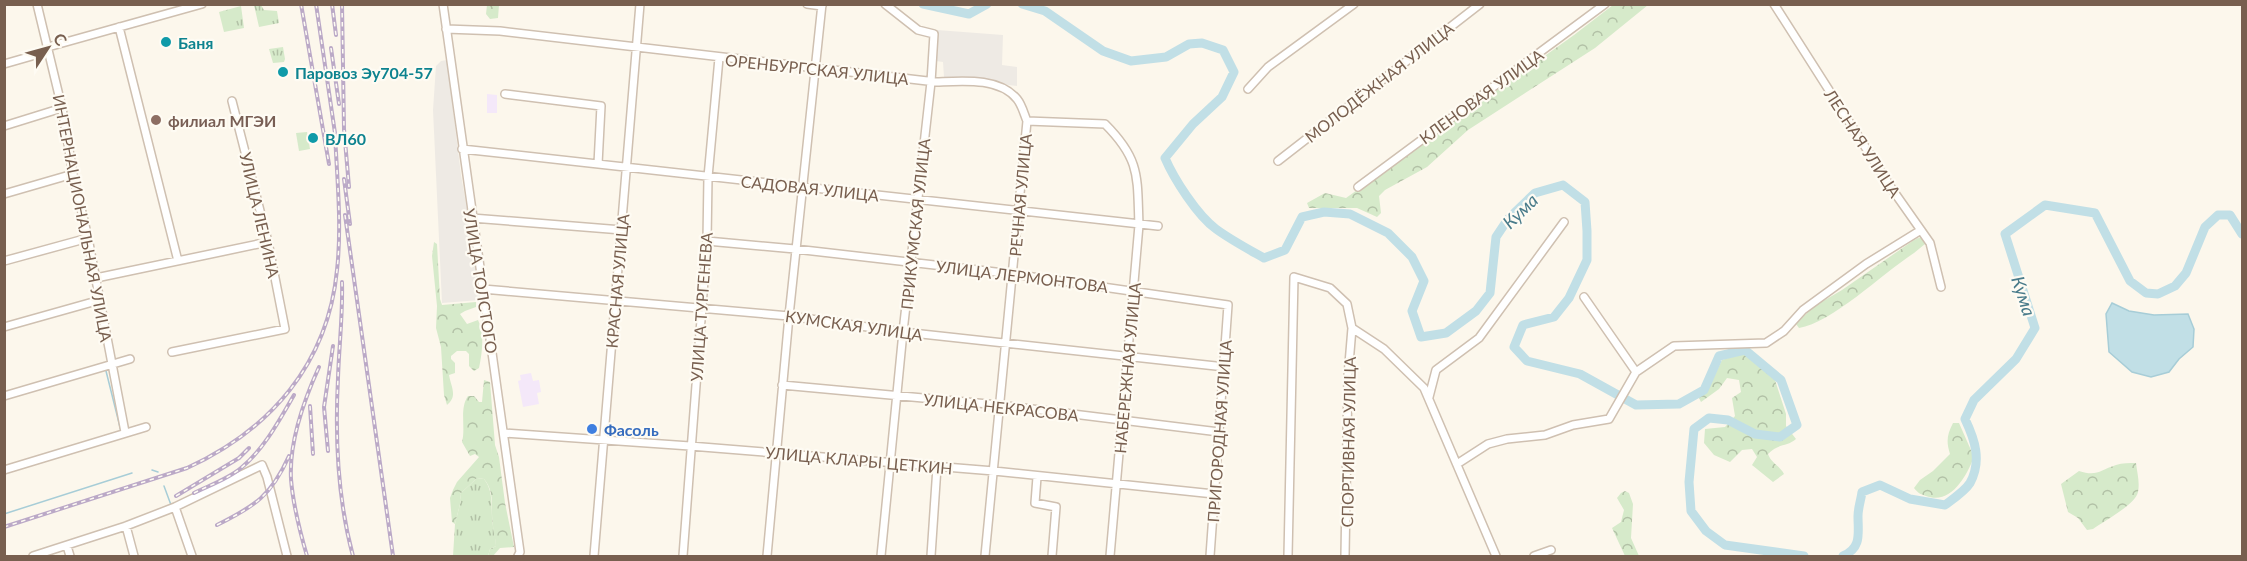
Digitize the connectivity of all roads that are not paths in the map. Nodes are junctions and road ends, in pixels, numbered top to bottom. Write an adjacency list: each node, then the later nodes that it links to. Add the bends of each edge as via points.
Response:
1 (37, 4): 14 (street, ИНТЕРНАЦИОНАЛЬНАЯ УЛИЦА)
2 (202, 4): 12 (street)
3 (443, 4): 13 (street, УЛИЦА ТОЛСТОГО)
4 (640, 4): 15 (street, КРАСНАЯ УЛИЦА)
5 (807, 4): 11 (street)
6 (885, 4): 19 (street, ПРИКУМСКАЯ УЛИЦА, via 918,30 934,34)
7 (1354, 4): 20 (street, via 1268,66)
8 (1480, 4): 27 (street, МОЛОДЁЖНАЯ УЛИЦА)
9 (1605, 4): 33 (street, КЛЕНОВАЯ УЛИЦА)
10 (1774, 4): 42 (street, ЛЕСНАЯ УЛИЦА)
11 (822, 5): 18 (street)
12 (119, 27): 14 (street); 48 (street)
13 (446, 29): 15 (street, ОРЕНБУРГСКАЯ УЛИЦА, via 500,31); 26 (street, УЛИЦА ТОЛСТОГО)
14 (48, 47): 17 (street, via 39,54); 23 (street, ИНТЕРНАЦИОНАЛЬНАЯ УЛИЦА)
15 (638, 49): 16 (street, ОРЕНБУРГСКАЯ УЛИЦА); 29 (street, КРАСНАЯ УЛИЦА)
16 (719, 58): 18 (street, ОРЕНБУРГСКАЯ УЛИЦА); 31 (street, УЛИЦА ТУРГЕНЕВА)
17 (4, 64)
18 (816, 68): 19 (street, ОРЕНБУРГСКАЯ УЛИЦА); 32 (street)
19 (931, 82): 24 (street, ОРЕНБУРГСКАЯ УЛИЦА, via 990,84 1006,90 1019,100); 35 (street, ПРИКУМСКАЯ УЛИЦА)
20 (1248, 89)
21 (505, 94): 28 (street, via 601,106)
22 (232, 101): 45 (street, УЛИЦА ЛЕНИНА)
23 (62, 108): 25 (street); 30 (street, ИНТЕРНАЦИОНАЛЬНАЯ УЛИЦА)
24 (1027, 121): 36 (street, РЕЧНАЯ УЛИЦА); 39 (street, НАБЕРЕЖНАЯ УЛИЦА, via 1105,124 1133,160)
25 (4, 126)
26 (462, 149): 28 (street, САДОВАЯ УЛИЦА); 37 (street, УЛИЦА ТОЛСТОГО)
27 (1278, 161)
28 (598, 164): 29 (street, САДОВАЯ УЛИЦА)
29 (626, 167): 31 (street, САДОВАЯ УЛИЦА); 41 (street, КРАСНАЯ УЛИЦА)
30 (73, 174): 34 (street); 43 (street, ИНТЕРНАЦИОНАЛЬНАЯ УЛИЦА)
31 (708, 177): 32 (street, САДОВАЯ УЛИЦА); 44 (street, УЛИЦА ТУРГЕНЕВА)
32 (803, 187): 35 (street, САДОВАЯ УЛИЦА); 46 (street)
33 (1358, 187)
34 (4, 194)
35 (918, 201): 36 (street, САДОВАЯ УЛИЦА); 49 (street, ПРИКУМСКАЯ УЛИЦА)
36 (1019, 212): 39 (street, САДОВАЯ УЛИЦА); 50 (street, РЕЧНАЯ УЛИЦА)
37 (471, 218): 41 (street); 53 (street, УЛИЦА ТОЛСТОГО)
38 (1564, 222): 74 (street, via 1479,338 1436,370)
39 (1139, 225): 40 (street, САДОВАЯ УЛИЦА); 54 (street, НАБЕРЕЖНАЯ УЛИЦА)
40 (1158, 226)
41 (622, 230): 56 (street, КРАСНАЯ УЛИЦА)
42 (1921, 230): 52 (street, ЛЕСНАЯ УЛИЦА, via 1930,243); 70 (street, via 1866,264 1766,343 1674,346)
43 (88, 238): 47 (street); 51 (street, ИНТЕРНАЦИОНАЛЬНАЯ УЛИЦА)
44 (707, 241): 46 (street, УЛИЦА ЛЕРМОНТОВА); 59 (street, УЛИЦА ТУРГЕНЕВА)
45 (268, 242): 48 (street); 65 (street, УЛИЦА ЛЕНИНА, via 285,329)
46 (795, 249): 49 (street, УЛИЦА ЛЕРМОНТОВА); 60 (street)
47 (4, 261)
48 (178, 261): 51 (street)
49 (911, 264): 50 (street, УЛИЦА ЛЕРМОНТОВА); 63 (street, ПРИКУМСКАЯ УЛИЦА)
50 (1012, 274): 54 (street, УЛИЦА ЛЕРМОНТОВА); 64 (street, РЕЧНАЯ УЛИЦА)
51 (96, 278): 57 (street, ИНТЕРНАЦИОНАЛЬНАЯ УЛИЦА)
52 (1941, 287)
53 (483, 289): 56 (street, КУМСКАЯ УЛИЦА); 80 (street, УЛИЦА ТОЛСТОГО)
54 (1133, 290): 58 (street, УЛИЦА ЛЕРМОНТОВА); 66 (street, НАБЕРЕЖНАЯ УЛИЦА)
55 (1584, 297): 70 (street)
56 (615, 299): 59 (street, КУМСКАЯ УЛИЦА); 81 (street, КРАСНАЯ УЛИЦА)
57 (100, 300): 61 (street); 68 (street, ИНТЕРНАЦИОНАЛЬНАЯ УЛИЦА)
58 (1228, 305): 69 (street, ПРИГОРОДНАЯ УЛИЦА)
59 (701, 307): 60 (street, КУМСКАЯ УЛИЦА); 82 (street, УЛИЦА ТУРГЕНЕВА)
60 (789, 316): 63 (street, КУМСКАЯ УЛИЦА); 71 (street)
61 (4, 327)
62 (1352, 328): 74 (street, via 1384,349 1424,388); 111 (street, via 1347,304 1330,288 1294,276); 112 (street, СПОРТИВНАЯ УЛИЦА)
63 (903, 332): 64 (street, КУМСКАЯ УЛИЦА); 73 (street, ПРИКУМСКАЯ УЛИЦА)
64 (1006, 342): 66 (street, КУМСКАЯ УЛИЦА); 75 (street, РЕЧНАЯ УЛИЦА)
65 (172, 352)
66 (1127, 356): 69 (street, КУМСКАЯ УЛИЦА); 76 (street, НАБЕРЕЖНАЯ УЛИЦА)
67 (130, 360): 68 (street)
68 (112, 363): 72 (street); 78 (street, ИНТЕРНАЦИОНАЛЬНАЯ УЛИЦА)
69 (1225, 367): 79 (street, ПРИГОРОДНАЯ УЛИЦА)
70 (1636, 372): 85 (street, via 1609,419 1488,444)
71 (782, 385): 73 (street, УЛИЦА НЕКРАСОВА); 83 (street)
72 (4, 396)
73 (897, 398): 75 (street, УЛИЦА НЕКРАСОВА); 84 (street, ПРИКУМСКАЯ УЛИЦА)
74 (1429, 399): 85 (street)
75 (999, 405): 76 (street, УЛИЦА НЕКРАСОВА); 88 (street, РЕЧНАЯ УЛИЦА)
76 (1122, 420): 79 (street, УЛИЦА НЕКРАСОВА); 90 (street, НАБЕРЕЖНАЯ УЛИЦА)
77 (146, 428): 78 (street)
78 (125, 432): 87 (street)
79 (1219, 432): 91 (street, ПРИГОРОДНАЯ УЛИЦА)
80 (504, 434): 81 (street, УЛИЦА КЛАРЫ ЦЕТКИН); 101 (street, УЛИЦА ТОЛСТОГО)
81 (604, 441): 82 (street, УЛИЦА КЛАРЫ ЦЕТКИН); 102 (street, КРАСНАЯ УЛИЦА)
82 (690, 446): 83 (street, УЛИЦА КЛАРЫ ЦЕТКИН); 103 (street, УЛИЦА ТУРГЕНЕВА)
83 (775, 454): 84 (street, УЛИЦА КЛАРЫ ЦЕТКИН); 104 (street)
84 (889, 463): 86 (street, УЛИЦА КЛАРЫ ЦЕТКИН); 105 (street, ПРИКУМСКАЯ УЛИЦА)
85 (1457, 464): 113 (street)
86 (937, 467): 88 (street, УЛИЦА КЛАРЫ ЦЕТКИН); 106 (street)
87 (4, 470)
88 (994, 471): 89 (street, УЛИЦА КЛАРЫ ЦЕТКИН); 107 (street, РЕЧНАЯ УЛИЦА)
89 (1037, 477): 90 (street, УЛИЦА КЛАРЫ ЦЕТКИН); 108 (street, via 1035,503 1056,507)
90 (1117, 483): 91 (street, УЛИЦА КЛАРЫ ЦЕТКИН); 109 (street, НАБЕРЕЖНАЯ УЛИЦА)
91 (1214, 494): 110 (street, ПРИГОРОДНАЯ УЛИЦА)
92 (175, 507): 93 (street); 99 (street); 100 (street, via 262,465)
93 (126, 526): 94 (street); 98 (street)
94 (67, 546): 96 (street); 97 (street)
95 (1551, 550): 114 (street)
96 (33, 556)
97 (70, 556)
98 (134, 556)
99 (192, 556)
100 (287, 556)
101 (518, 556)
102 (594, 556)
103 (683, 556)
104 (767, 556)
105 (880, 556)
106 (930, 556)
107 (985, 556)
108 (1052, 556)
109 (1110, 556)
110 (1210, 556)
111 (1288, 556)
112 (1345, 556)
113 (1496, 556)
114 (1534, 556)

